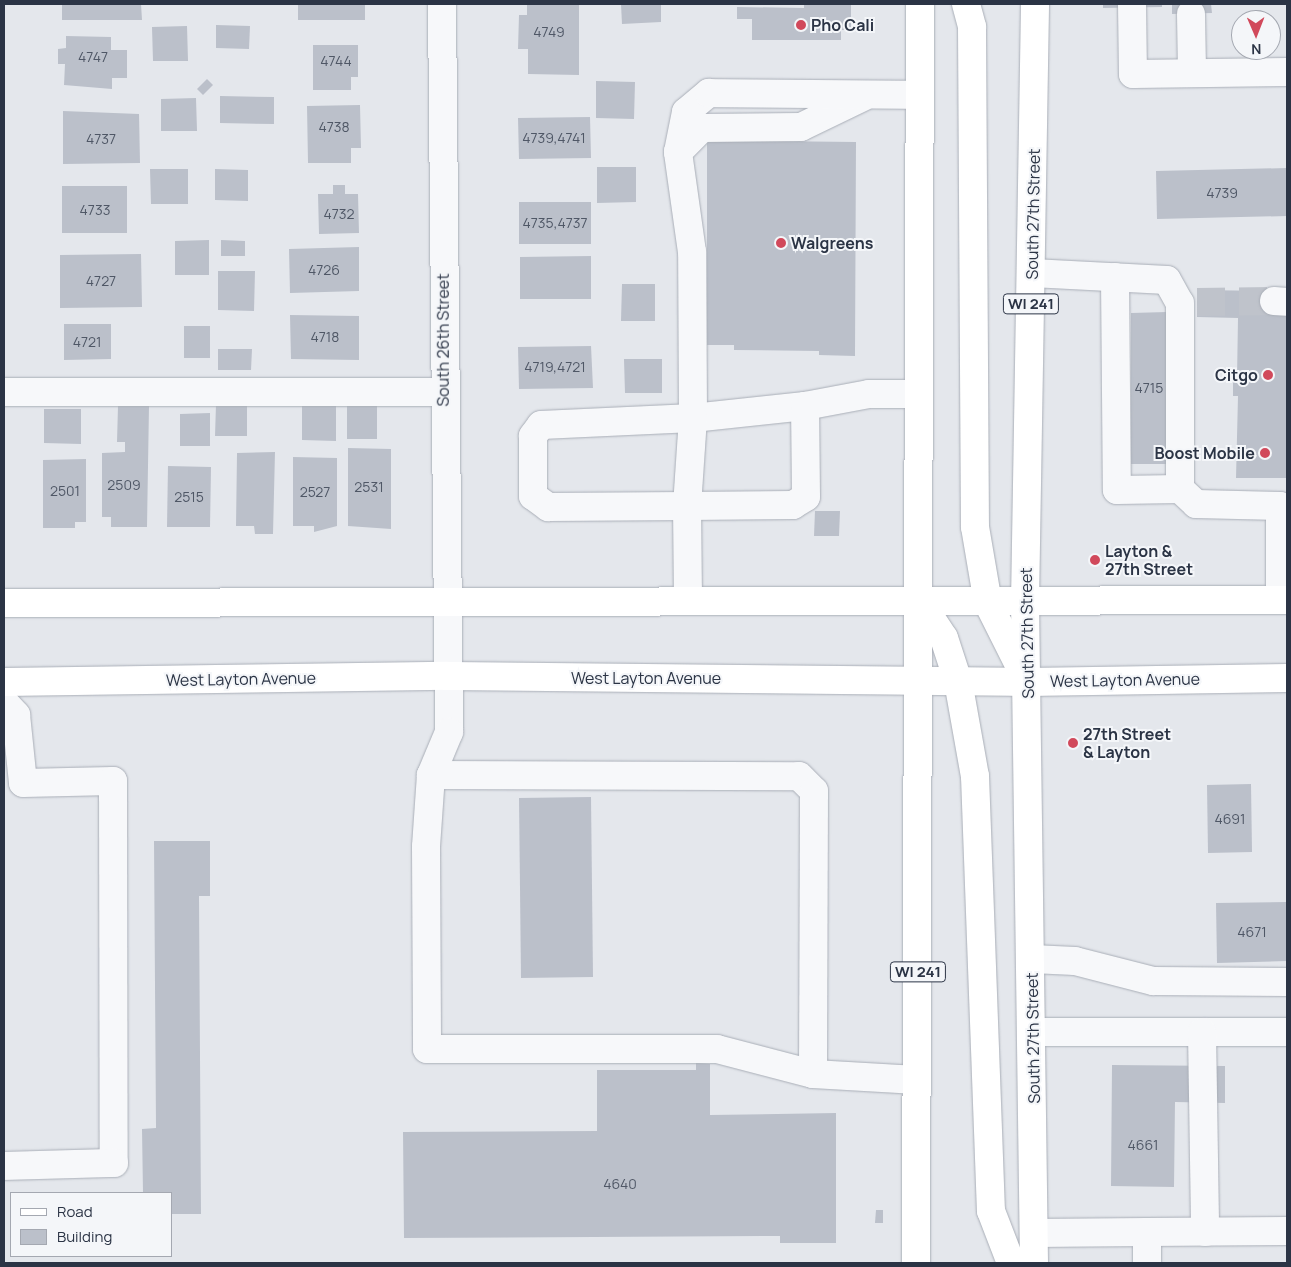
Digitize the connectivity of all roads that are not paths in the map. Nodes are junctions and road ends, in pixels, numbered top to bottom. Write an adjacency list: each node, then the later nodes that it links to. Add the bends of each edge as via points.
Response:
1 (442, 4): 13 (street, South 26th Street)
2 (920, 4): 9 (main road, WI 241)
3 (966, 4): 24 (main road, via 972,27 975,527)
4 (1034, 4): 10 (main road, South 27th Street / WI 241)
5 (1132, 4): 8 (street, via 1133,74)
6 (1191, 14): 8 (street)
7 (1287, 72): 8 (street)
8 (1192, 73)
9 (920, 95): 14 (main road, WI 241); 16 (street, via 709,93 686,112 678,152 692,252)
10 (1032, 273): 11 (street); 26 (main road, South 27th Street / WI 241)
11 (1115, 277): 17 (street, via 1167,280 1189,302); 17 (street, via 1117,490)
12 (4, 392): 13 (street)
13 (443, 392): 23 (street, South 26th Street)
14 (919, 394): 15 (street, via 869,394); 21 (main road, WI 241)
15 (805, 406): 16 (street); 19 (street, via 806,497 793,505)
16 (693, 418): 19 (street); 19 (street, via 541,425 532,436 533,496 548,507)
17 (1180, 489): 18 (street, via 1196,504)
18 (1284, 502): 22 (street)
19 (687, 506): 20 (street)
20 (688, 600): 21 (main road); 23 (main road)
21 (919, 600): 24 (main road); 29 (main road, WI 241); 30 (main road, via 944,638)
22 (1284, 600): 26 (main road)
23 (445, 601): 25 (main road); 27 (street, South 26th Street)
24 (988, 602): 26 (main road); 32 (main road)
25 (4, 603)
26 (1025, 604): 32 (main road, South 27th Street / WI 241)
27 (447, 676): 29 (main road, West Layton Avenue); 31 (main road, West Layton Avenue); 34 (street, South 26th Street, via 449,732)
28 (1287, 678): 32 (main road, West Layton Avenue)
29 (920, 680): 30 (main road, West Layton Avenue); 42 (main road, WI 241)
30 (958, 681): 32 (main road, West Layton Avenue); 49 (main road, via 975,776 991,1211)
31 (4, 682)
32 (1028, 682): 36 (main road, South 27th Street / WI 241)
33 (4, 702): 35 (street, via 16,716)
34 (431, 775): 41 (street, South 26th Street, via 426,847 427,1049 717,1049); 41 (street, via 798,776 814,791)
35 (13, 786): 43 (street, via 112,782 114,1163)
36 (1032, 959): 37 (street, via 1074,961 1153,981); 38 (main road, South 27th Street / WI 241)
37 (1287, 982)
38 (1034, 1032): 39 (street); 47 (main road, South 27th Street / WI 241)
39 (1202, 1032): 40 (street); 46 (street)
40 (1287, 1032)
41 (813, 1074): 42 (street)
42 (917, 1080): 48 (main road, WI 241)
43 (4, 1166)
44 (1287, 1231): 46 (street)
45 (1147, 1232): 46 (street); 47 (street); 51 (street)
46 (1205, 1232)
47 (1034, 1233): 50 (main road, South 27th Street / WI 241)
48 (916, 1263)
49 (1012, 1263)
50 (1034, 1263)
51 (1147, 1263)

